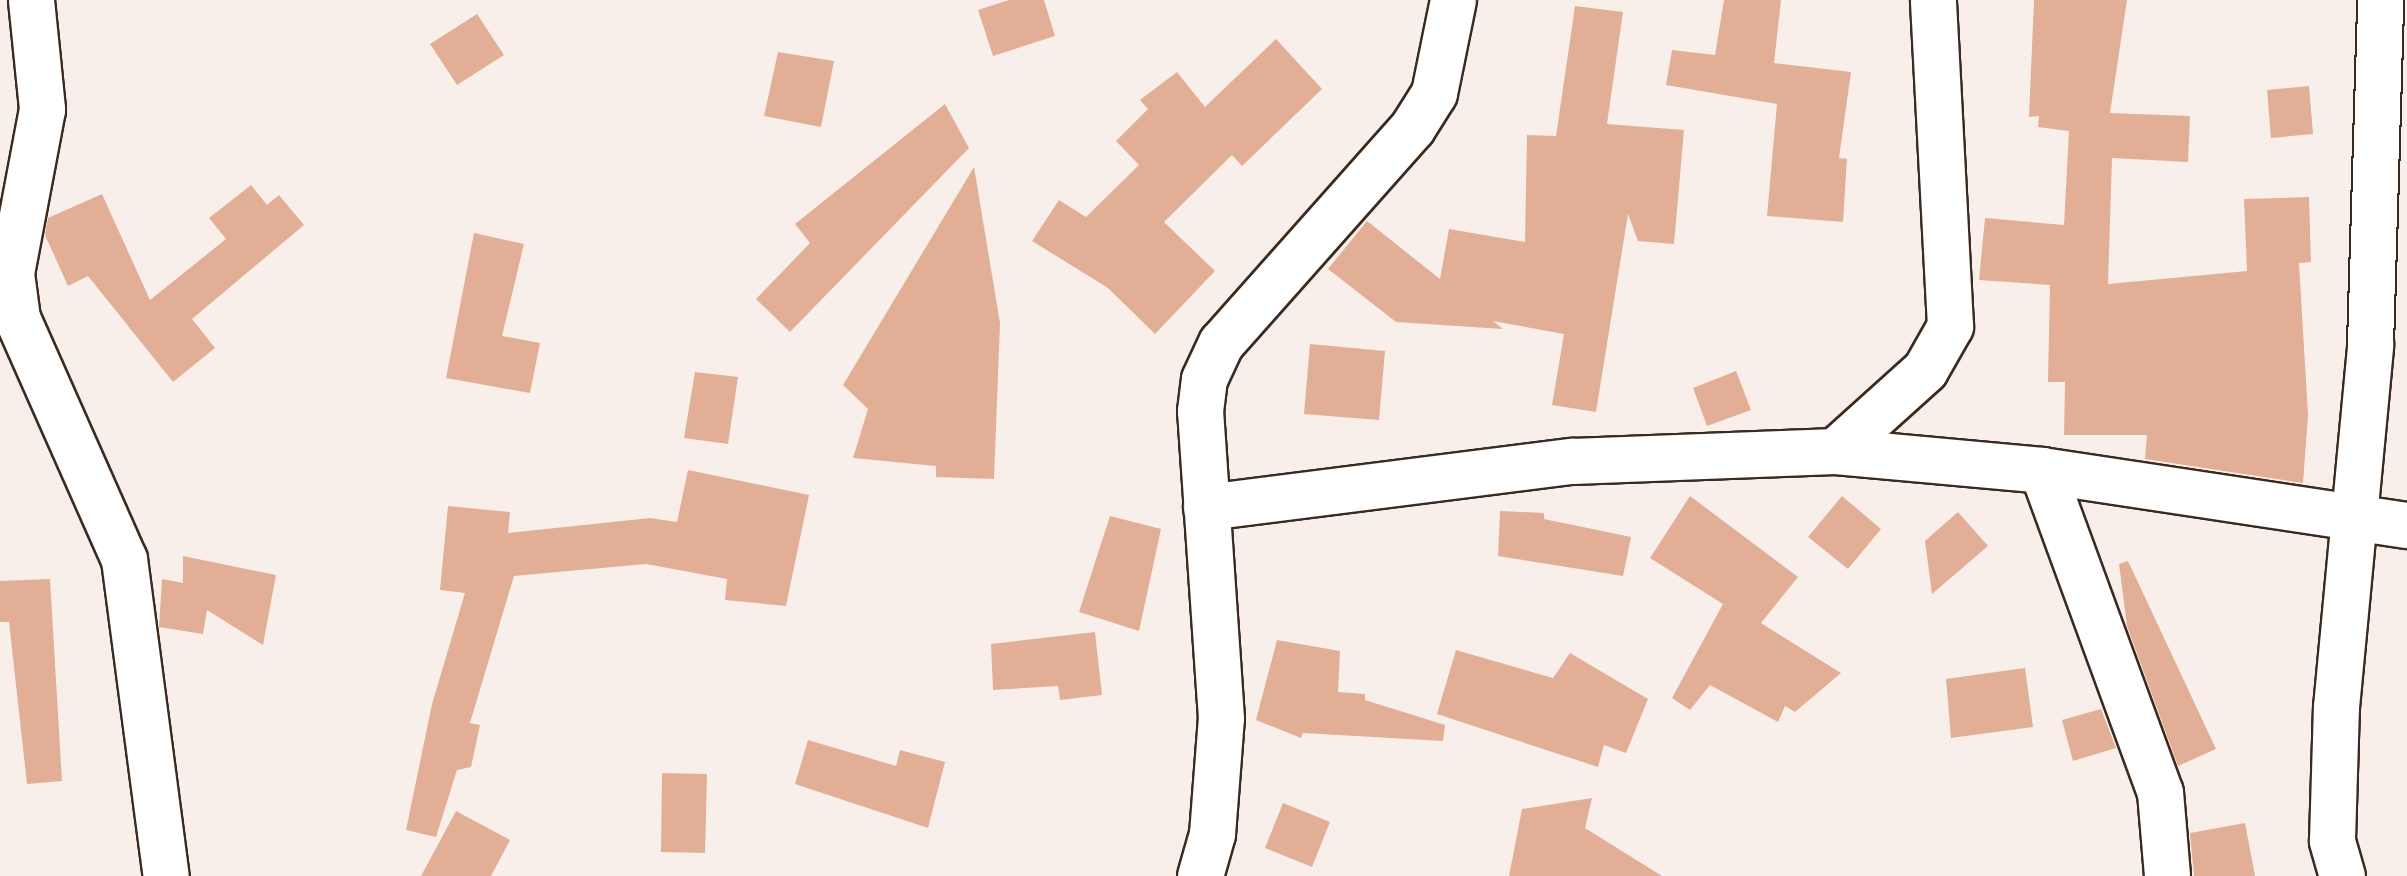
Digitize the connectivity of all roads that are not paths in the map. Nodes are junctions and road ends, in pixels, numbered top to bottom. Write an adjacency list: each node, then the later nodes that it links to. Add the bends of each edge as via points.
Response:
1 (30, 0): 5 (street, via 42,110)
2 (1452, 0): 8 (street, via 1434,93 1412,128 1221,343 1204,379 1200,412)
3 (1934, 0): 6 (street, via 1950,326 1925,370)
4 (2380, 0): 9 (street, via 2370,344)
5 (8, 322): 11 (street, via 124,559)
6 (1835, 450): 7 (street); 8 (street, via 1572,461)
7 (2042, 470): 9 (street); 13 (street, via 2160,792)
8 (1206, 506): 12 (street, via 1221,718 1212,834)
9 (2350, 520): 10 (street); 14 (street, via 2332,840)
10 (2407, 525)
11 (166, 876)
12 (1200, 876)
13 (2166, 876)
14 (2342, 876)

